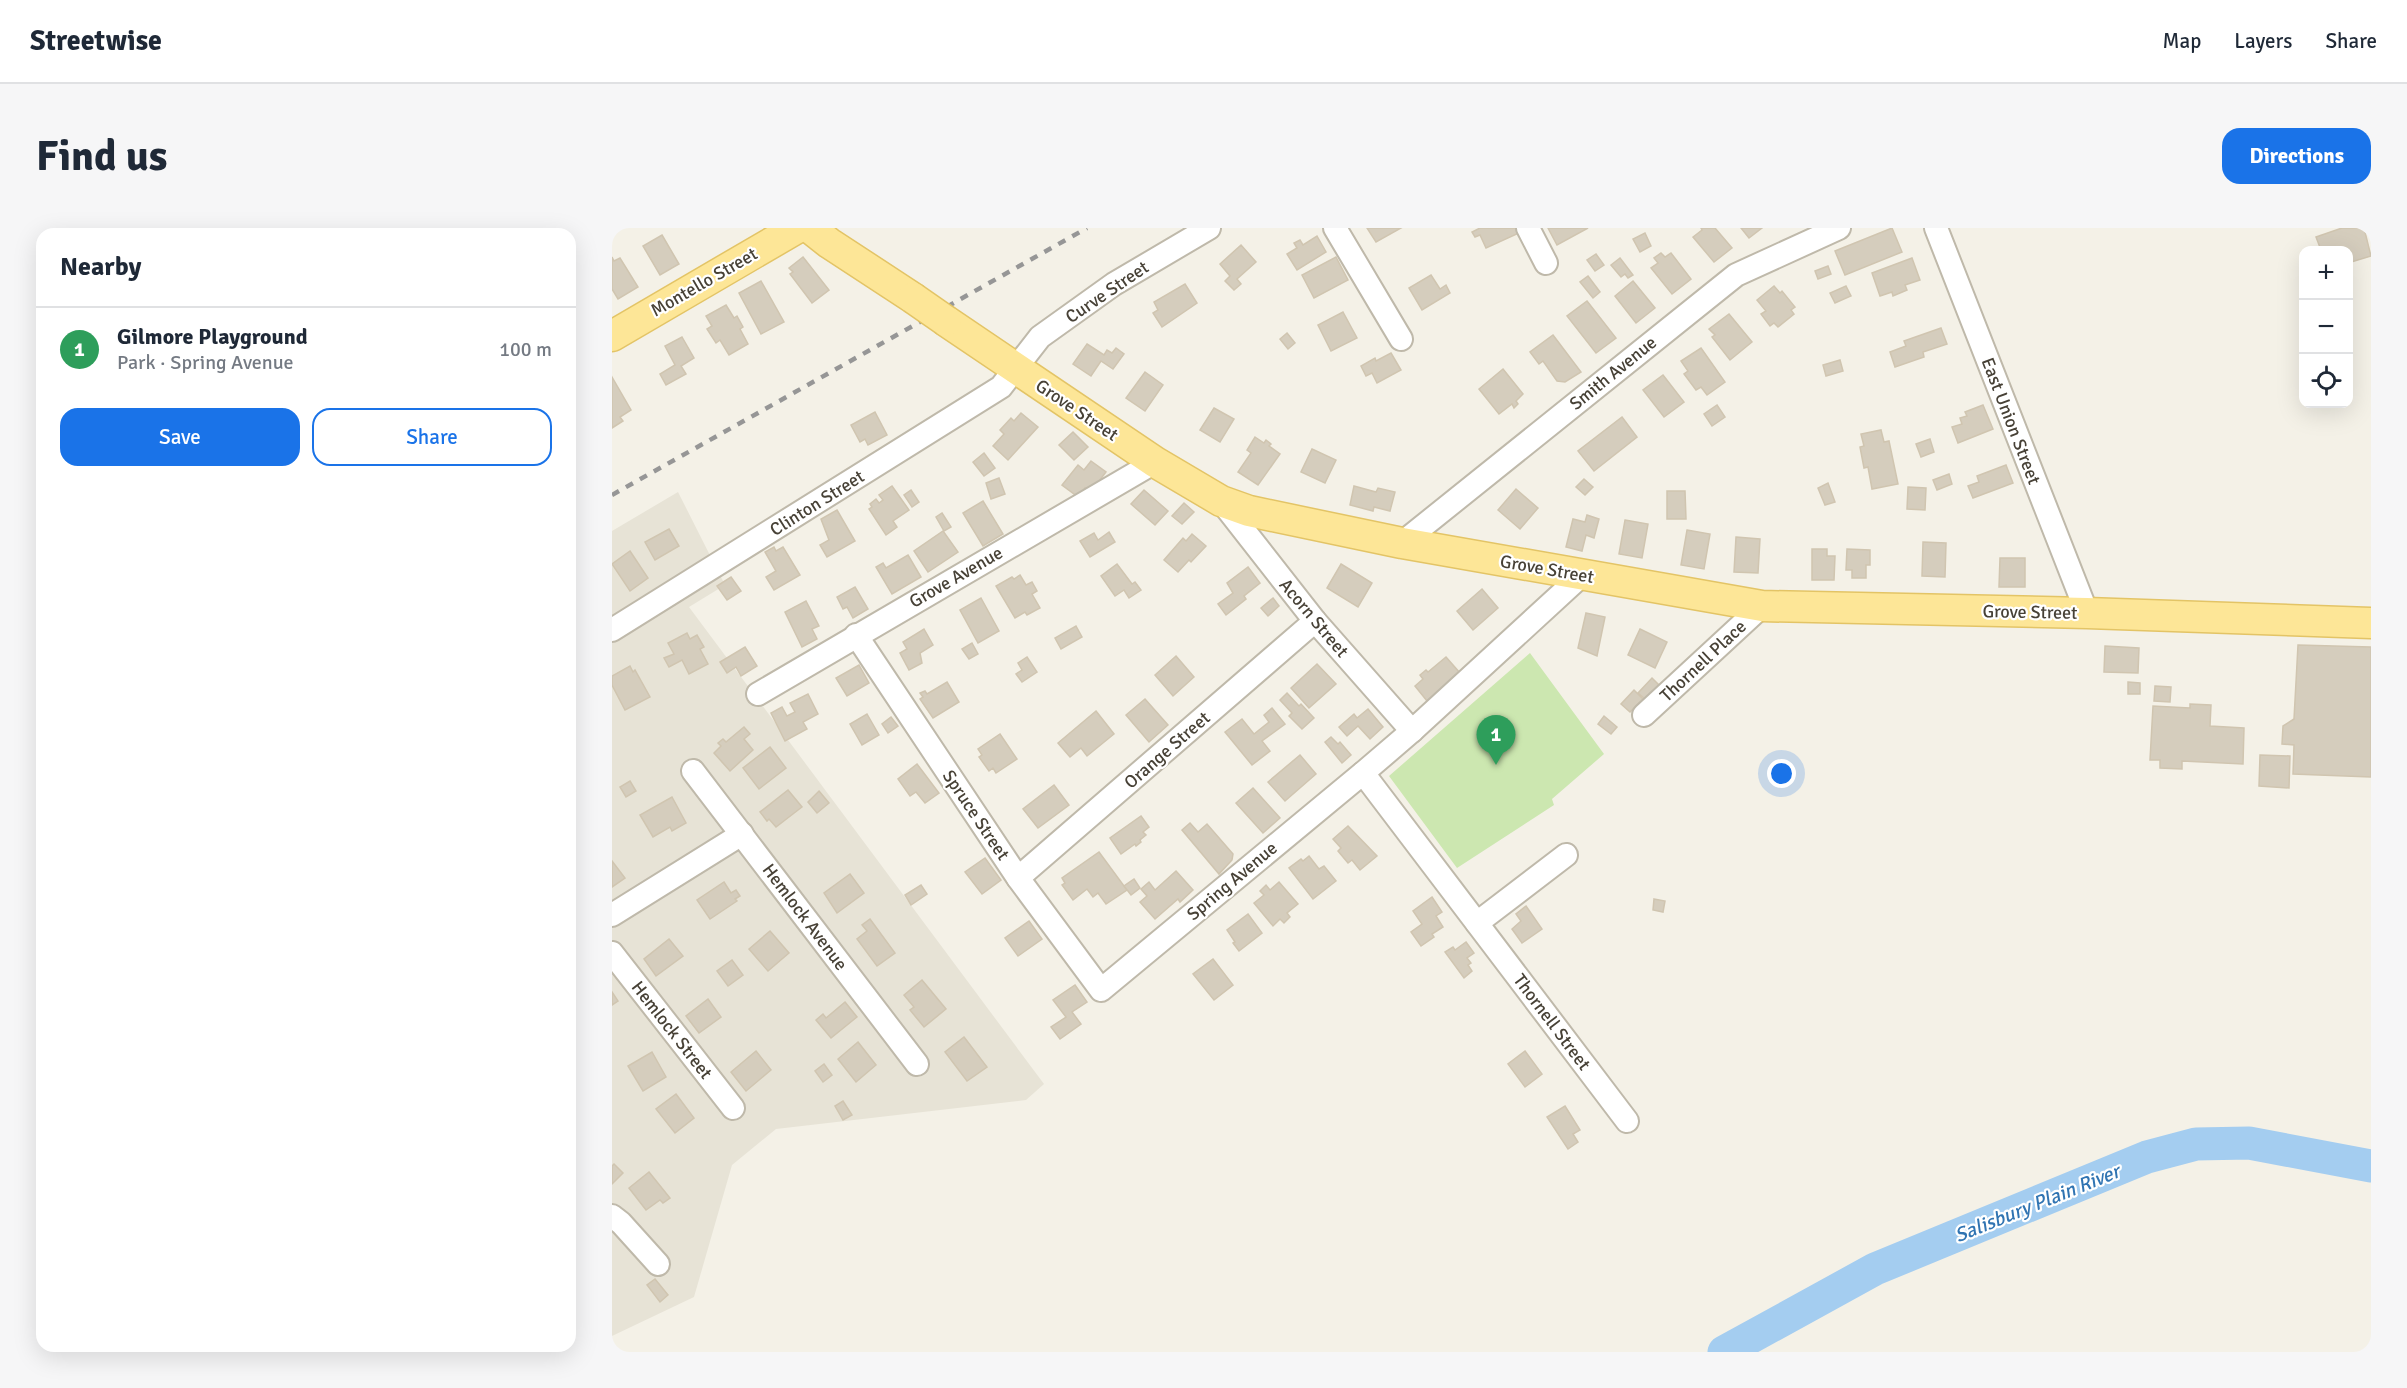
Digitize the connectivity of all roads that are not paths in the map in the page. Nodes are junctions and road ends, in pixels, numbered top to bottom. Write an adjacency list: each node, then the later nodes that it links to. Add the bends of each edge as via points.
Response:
1 (797, 228): 9 (main road, Montello Street)
2 (810, 228): 11 (main road, Grove Street, bridge)
3 (1209, 228): 11 (street, Curve Street, via 1114,284 1040,337)
4 (1335, 228): 10 (street)
5 (1528, 228): 8 (street)
6 (1839, 228): 14 (street, Smith Avenue, via 1736,275)
7 (1936, 228): 17 (street, East Union Street)
8 (1546, 263)
9 (612, 336)
10 (1401, 339)
11 (1016, 368): 12 (main road, Grove Street); 20 (street, Clinton Street, via 1001,387 968,409)
12 (1155, 462): 13 (main road, Grove Street); 21 (street, Grove Avenue)
13 (1221, 501): 14 (main road, Grove Street, via 1249,511); 18 (street, Acorn Street)
14 (1402, 543): 15 (main road, Grove Street)
15 (1582, 575): 16 (main road, Grove Street); 24 (street, Spring Avenue)
16 (1762, 606): 17 (main road, Grove Street); 23 (street, Thornell Place)
17 (2086, 613): 19 (main road, Grove Street)
18 (1315, 621): 24 (street, Acorn Street); 29 (street, Orange Street)
19 (2371, 623)
20 (612, 630)
21 (856, 635): 22 (street, Grove Avenue); 29 (street, Spruce Street)
22 (758, 694)
23 (1644, 715)
24 (1412, 731): 26 (street, Spring Avenue)
25 (693, 771): 27 (street, Hemlock Avenue)
26 (1363, 772): 31 (street); 33 (street, Spring Avenue)
27 (742, 834): 30 (street); 34 (street, Hemlock Avenue)
28 (1566, 855): 31 (street)
29 (1018, 878): 33 (street, Spruce Street)
30 (612, 915)
31 (1477, 923): 36 (street, Thornell Street)
32 (612, 953): 35 (street, Hemlock Street)
33 (1101, 990)
34 (917, 1064)
35 (733, 1108)
36 (1627, 1121)
37 (612, 1216): 38 (street)
38 (658, 1264)

